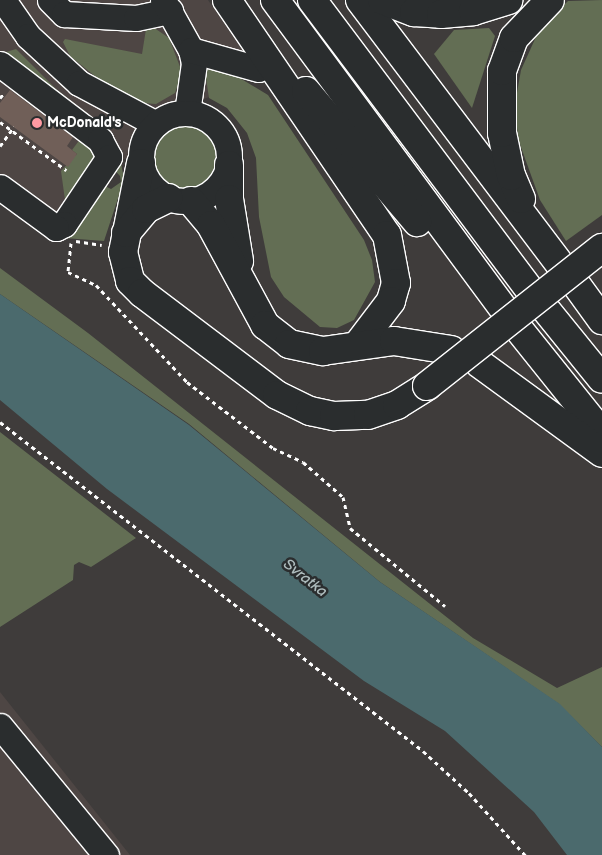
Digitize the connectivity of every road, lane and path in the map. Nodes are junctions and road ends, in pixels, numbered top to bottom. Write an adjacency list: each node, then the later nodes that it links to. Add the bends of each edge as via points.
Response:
1 (3, 0): 11 (street)
2 (50, 0): 10 (street, via 64,14 136,18)
3 (227, 0): 12 (highway)
4 (275, 0): 12 (highway, via 499,312 295,78)
5 (312, 0): 34 (highway)
6 (360, 0): 9 (highway, via 555,258 511,176 499,92 502,71 514,38)
7 (382, 0): 8 (highway, via 414,12 441,14 473,11)
8 (508, 0)
9 (550, 0)
10 (167, 5): 13 (street)
11 (8, 27): 18 (street)
12 (246, 28): 38 (highway, via 387,235 396,283 382,318)
13 (192, 50): 15 (street); 19 (street, via 195,78)
14 (0, 64): 27 (street, via 100,140 109,157 64,224 56,228)
15 (258, 69)
16 (4, 93): 17 (path)
17 (0, 98)
18 (100, 98): 21 (street); 24 (street)
19 (187, 113): 21 (street); 25 (street, via 210,121 220,129 226,140)
20 (0, 122): 22 (path)
21 (156, 124): 24 (street)
22 (13, 129): 23 (path); 26 (path)
23 (0, 146)
24 (142, 155): 28 (street, via 150,184); 29 (highway)
25 (229, 164): 28 (street, via 216,188); 32 (highway, via 229,200)
26 (66, 170)
27 (0, 187)
28 (180, 199): 29 (highway, via 146,209); 32 (highway)
29 (124, 236): 31 (highway, bridge, via 124,267 130,281 142,294 277,395 299,407 334,416 368,415 397,405 427,386)
30 (71, 240): 45 (path, via 68,272 96,285 187,382 273,448 303,462 343,497 350,528)
31 (602, 248)
32 (242, 278): 38 (highway, via 265,325 289,344 323,351)
33 (578, 287): 36 (highway)
34 (529, 289)
35 (547, 311): 41 (highway)
36 (602, 320)
37 (521, 332): 43 (highway)
38 (359, 343): 39 (highway, via 411,342)
39 (451, 350)
40 (480, 364): 44 (highway)
41 (602, 379)
42 (0, 422): 48 (path, via 423,751 470,793)
43 (602, 433)
44 (602, 453)
45 (445, 606)
46 (0, 726): 47 (street)
47 (106, 855)
48 (525, 855)

